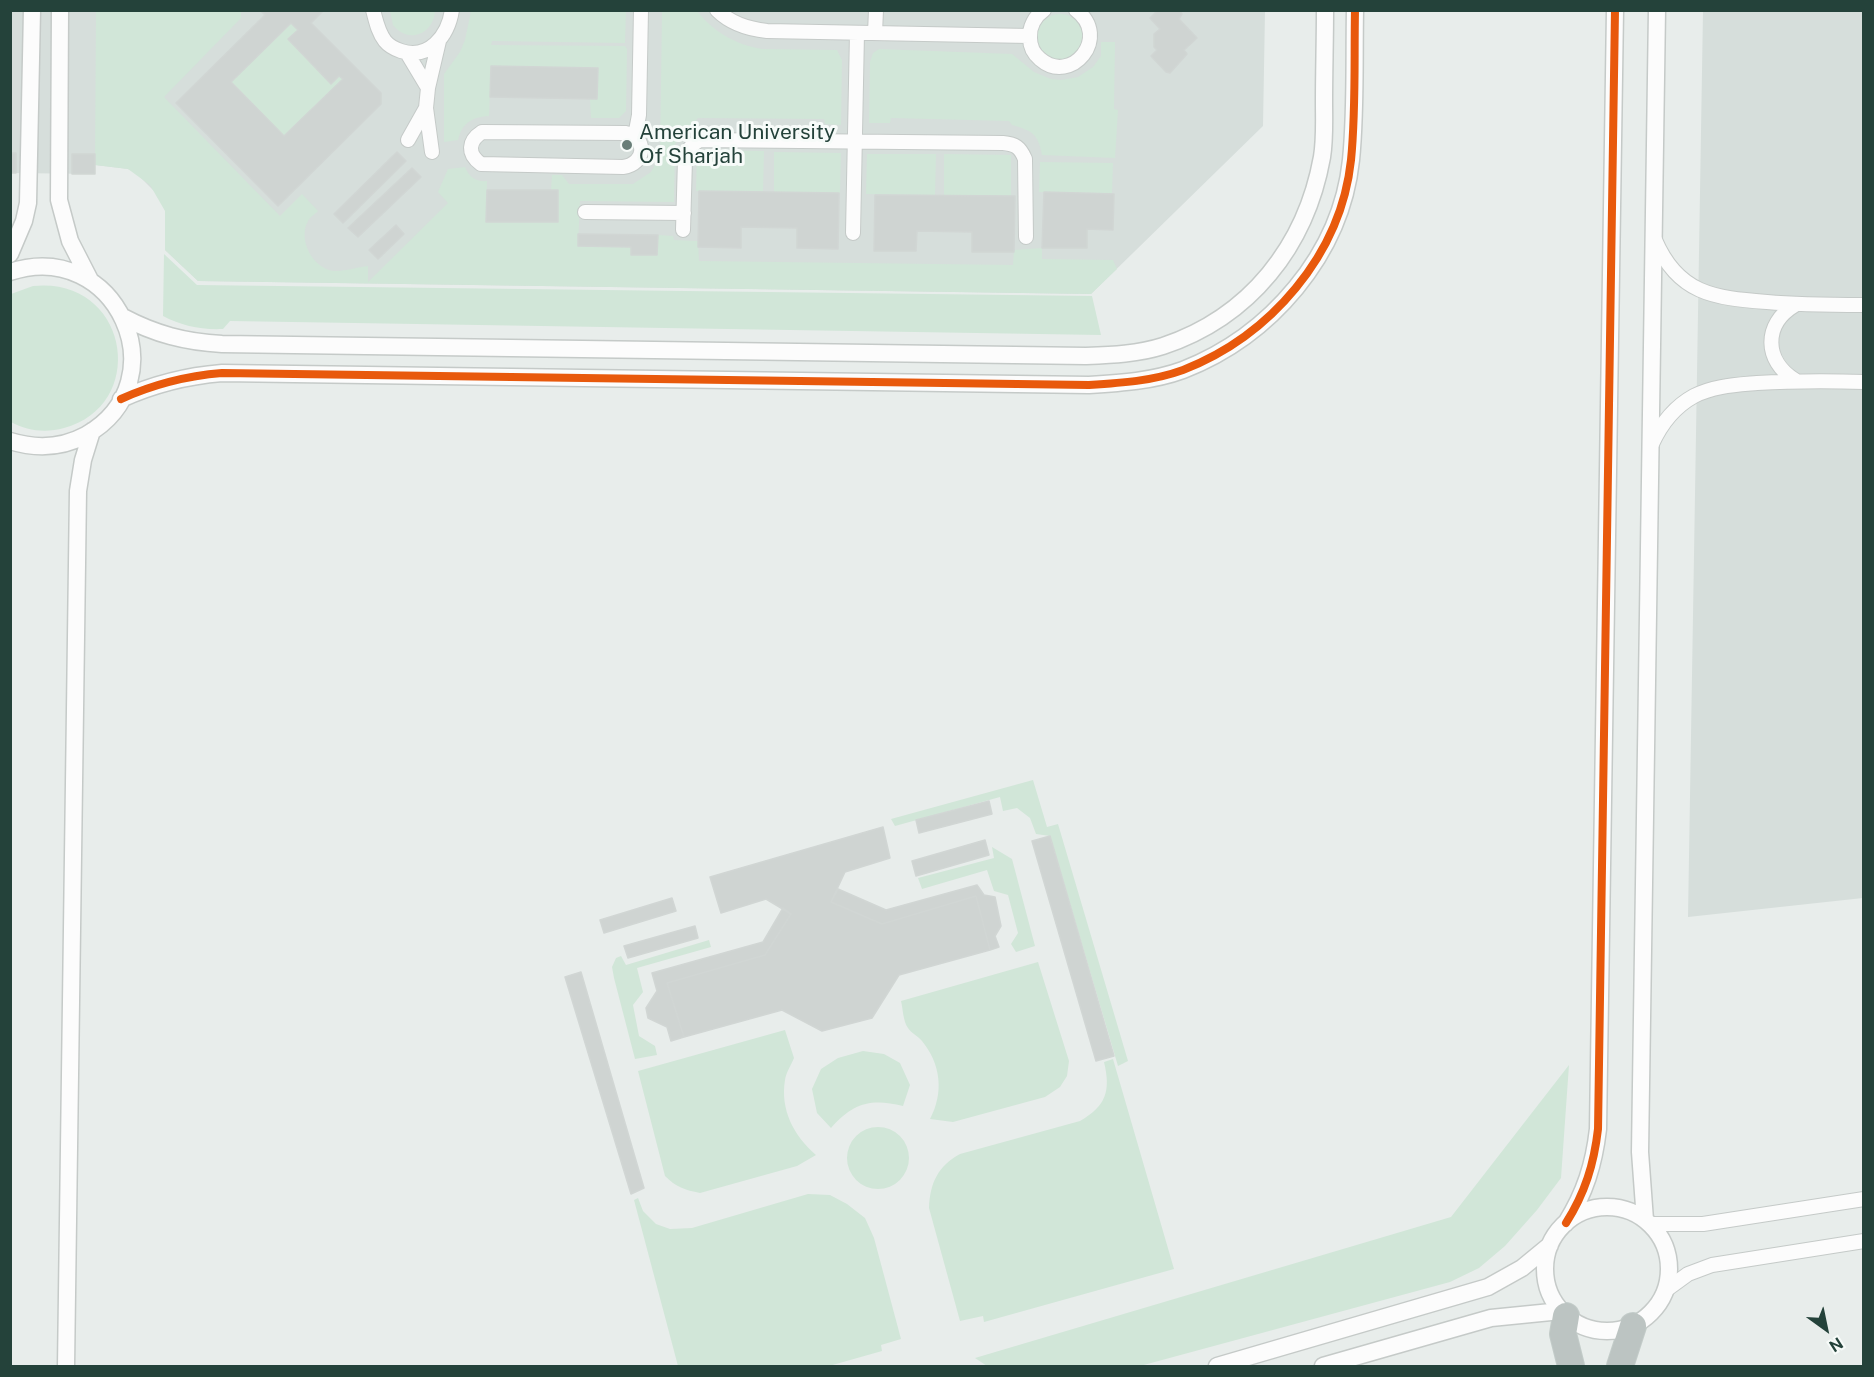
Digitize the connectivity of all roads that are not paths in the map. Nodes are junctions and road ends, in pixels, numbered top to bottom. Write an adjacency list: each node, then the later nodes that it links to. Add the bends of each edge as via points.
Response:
1 (32, 10): 26 (street)
2 (60, 10): 25 (street)
3 (373, 10): 18 (street, via 385,41)
4 (452, 10): 17 (street, via 448,28)
5 (641, 10): 21 (street, via 640,104)
6 (717, 10): 14 (street, via 750,29)
7 (876, 10): 15 (street)
8 (1044, 10): 16 (street, via 1035,19)
9 (1076, 10): 16 (street, via 1086,21 1090,37 1083,56 1075,63 1044,63 1036,56)
10 (1325, 10): 38 (street, via 1322,154 1315,191 1301,226 1282,259 1257,288 1196,333 1161,346 1124,354 1086,356 222,344 170,337)
11 (1355, 10): 41 (street, via 1351,162 1340,208 1322,251 1296,290 1263,323 1224,350 1182,370 1136,382 1089,385 222,373 170,380)
12 (1615, 10): 47 (street, via 1598,1129 1586,1187)
13 (1657, 10): 31 (street)
14 (857, 33): 15 (street); 23 (street)
15 (875, 33): 16 (street)
16 (1029, 36)
17 (439, 41): 18 (street, via 430,48); 19 (street)
18 (407, 53): 19 (street)
19 (428, 88): 20 (street)
20 (426, 108): 22 (street); 24 (street)
21 (635, 136): 21 (street, via 482,132 475,136 470,152 474,160 490,165 623,167 640,156)
22 (408, 140)
23 (855, 141): 28 (street, via 700,140 687,151 685,159); 30 (street); 32 (street, via 1013,144 1022,150 1026,169)
24 (432, 152)
25 (58, 185): 26 (street); 35 (street, via 65,228)
26 (29, 186): 33 (street, via 24,221)
27 (585, 212): 28 (street)
28 (684, 213): 29 (street)
29 (683, 230)
30 (853, 232)
31 (1653, 236): 36 (street, via 1672,269 1702,292 1720,298); 44 (street)
32 (1026, 237)
33 (10, 254)
34 (10, 272): 35 (street, via 50,267)
35 (90, 280): 38 (street, via 109,296)
36 (1796, 305): 37 (street); 39 (street, via 1779,318 1772,337 1774,358)
37 (1863, 305)
38 (123, 317): 41 (street, via 132,358)
39 (1796, 381): 40 (street); 44 (street, via 1725,386 1693,396 1667,417)
40 (1863, 382)
41 (121, 399): 42 (street)
42 (92, 431): 43 (street, via 51,446); 53 (street, via 78,491)
43 (10, 441)
44 (1651, 446): 46 (street, via 1640,1152)
45 (1863, 1198): 46 (street, via 1703,1224)
46 (1648, 1222): 47 (street, via 1611,1207 1587,1211); 50 (street, via 1668,1254)
47 (1566, 1223): 49 (street)
48 (1863, 1241): 50 (street, via 1712,1265 1688,1274)
49 (1551, 1244): 51 (street, via 1546,1258 1547,1286); 54 (street, via 1522,1268 1488,1287)
50 (1666, 1290): 52 (street, via 1653,1311)
51 (1563, 1314): 52 (street, via 1583,1327 1602,1331); 55 (street, via 1491,1318); 56 (highway, via 1563,1334)
52 (1632, 1326): 57 (highway)
53 (66, 1366)
54 (1217, 1366)
55 (1323, 1366)
56 (1571, 1366)
57 (1620, 1366)

